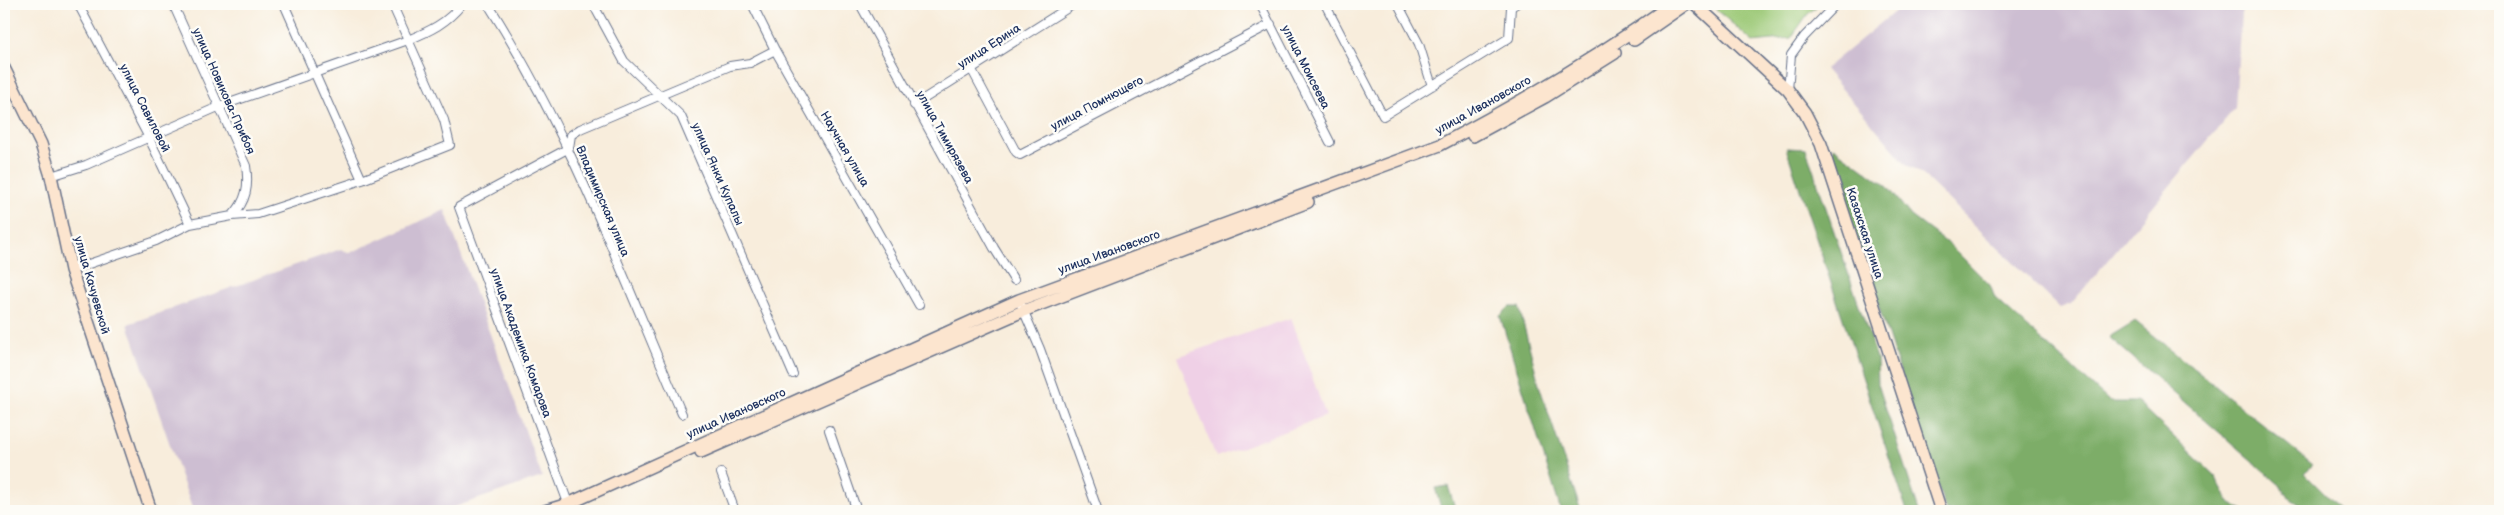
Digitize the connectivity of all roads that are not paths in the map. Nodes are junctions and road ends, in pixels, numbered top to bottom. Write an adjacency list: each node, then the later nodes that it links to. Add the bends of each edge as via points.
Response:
1 (78, 4): 30 (street, улица Савиловой)
2 (173, 4): 29 (street, улица Новикова-Прибоя)
3 (284, 4): 24 (street)
4 (392, 4): 20 (street)
5 (462, 4): 20 (street, via 435,29)
6 (488, 4): 32 (street, Владимирская улица, via 513,42)
7 (593, 4): 27 (street, улица Янки Купалы, via 624,61)
8 (752, 4): 21 (street, Научная улица)
9 (860, 4): 28 (street, улица Тимирязева)
10 (1074, 4): 23 (street, улица Ерина)
11 (1260, 4): 19 (street, улица Моисеева)
12 (1325, 4): 25 (street, via 1383,116)
13 (1398, 4): 25 (street, via 1420,44)
14 (1672, 4): 40 (street, улица Ивановского, via 1613,46 1440,145)
15 (1686, 4): 40 (street, улица Ивановского, via 1591,70 1498,124 1444,150)
16 (1695, 4): 26 (street, Казахская улица)
17 (1836, 4): 26 (street, via 1791,55)
18 (1512, 5): 25 (street, via 1509,38)
19 (1271, 24): 23 (street, улица Помнющего, via 1020,155); 31 (street, улица Моисеева)
20 (408, 40): 24 (street); 34 (street, via 444,120 450,145)
21 (775, 50): 27 (street, via 750,63 730,66); 39 (street, Научная улица)
22 (4, 68): 33 (street, улица Качуевской, via 41,144)
23 (972, 70): 28 (street, улица Ерина)
24 (314, 74): 29 (street); 34 (street)
25 (1432, 86)
26 (1788, 90): 51 (street, Казахская улица, via 1805,113 1821,144)
27 (659, 95): 32 (street, via 580,129 572,135); 41 (street, улица Янки Купалы, via 680,116)
28 (914, 105): 38 (street, улица Тимирязева)
29 (218, 107): 30 (street); 35 (street, улица Новикова-Прибоя, via 246,166 248,181 246,196)
30 (148, 136): 33 (street, via 86,165); 36 (street, улица Савиловой)
31 (1330, 142)
32 (569, 148): 42 (street, Владимирская улица); 45 (street, улица Академика Комарова, via 459,206)
33 (51, 176): 37 (street, улица Качуевской)
34 (362, 180): 35 (street, via 258,214)
35 (232, 216): 36 (street)
36 (190, 224): 37 (street, via 156,241)
37 (71, 270): 46 (street, улица Качуевской)
38 (1014, 280)
39 (919, 305)
40 (1021, 306): 45 (street, улица Ивановского); 50 (street)
41 (793, 374)
42 (682, 414)
43 (829, 430): 49 (street)
44 (721, 472): 48 (street)
45 (569, 509): 47 (street, улица Ивановского)
46 (150, 511)
47 (546, 511)
48 (735, 511)
49 (857, 511)
50 (1098, 511)
51 (1941, 511)

